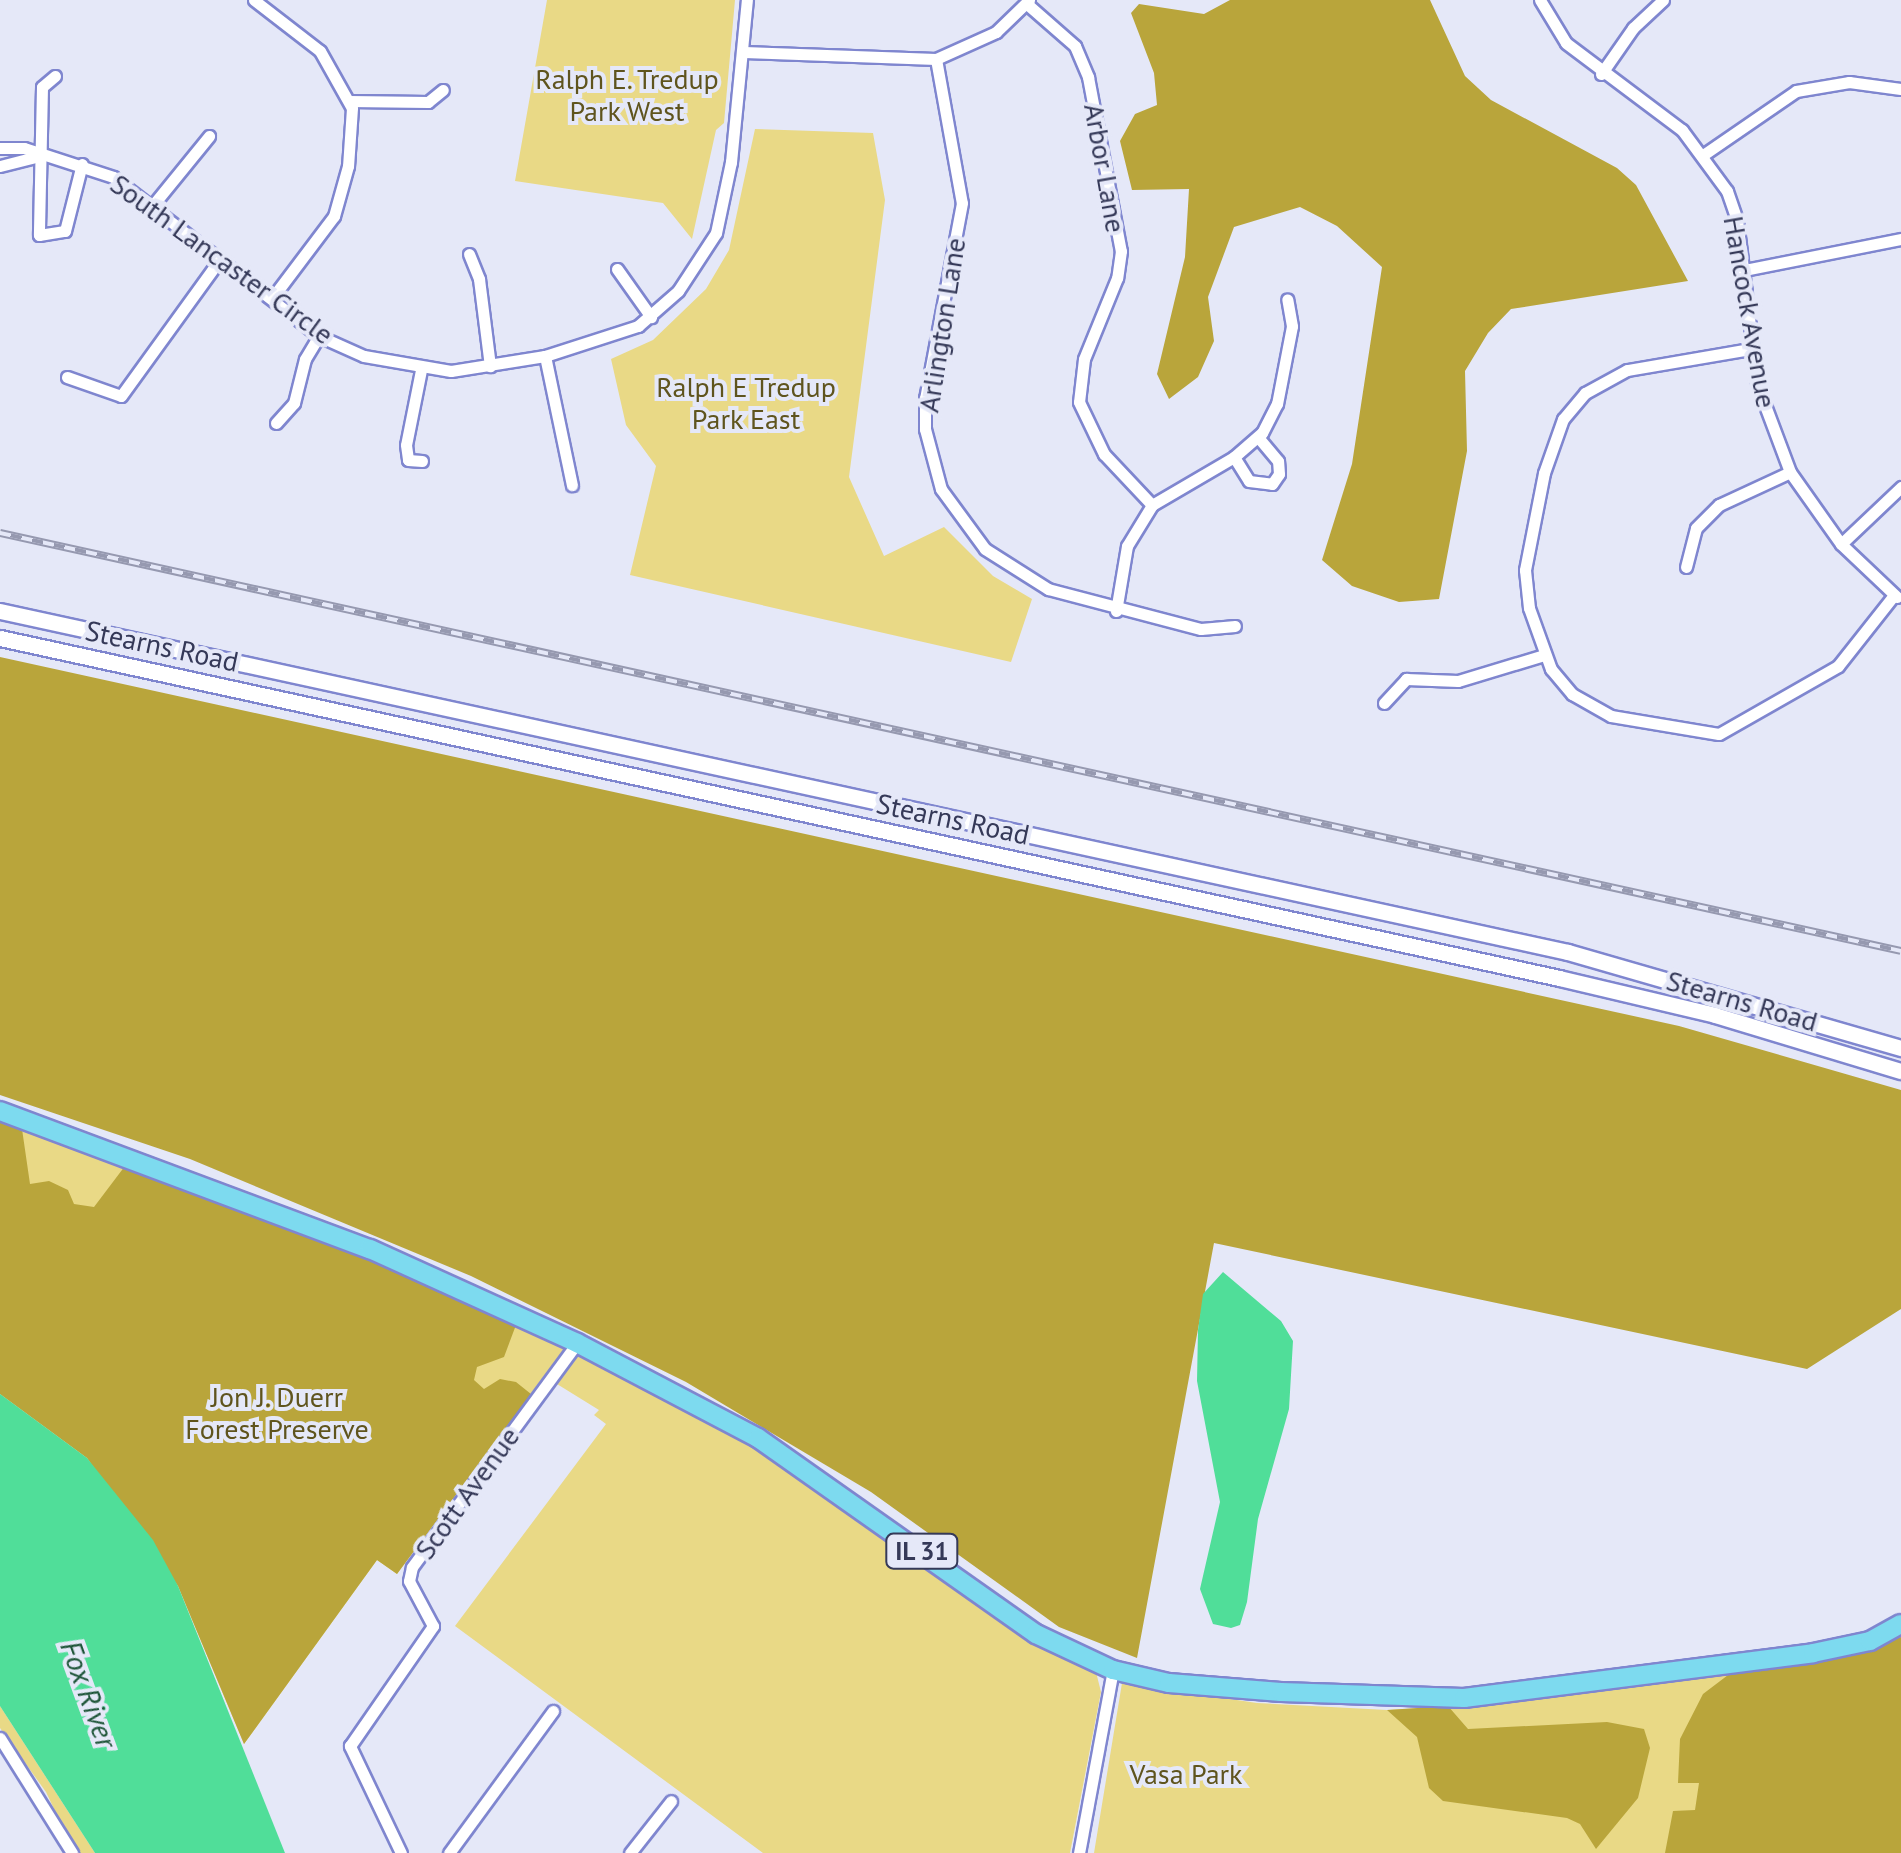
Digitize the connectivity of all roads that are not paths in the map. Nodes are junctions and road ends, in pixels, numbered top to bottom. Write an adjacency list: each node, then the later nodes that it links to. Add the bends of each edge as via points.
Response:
1 (254, 0): 6 (street)
2 (747, 0): 7 (street, South Lancaster Circle)
3 (1540, 0): 9 (street, Hancock Avenue, via 1566,43)
4 (1664, 0): 9 (street, via 1633,28)
5 (1028, 2): 8 (street, via 996,32); 42 (street, Arbor Lane, via 1076,46 1088,77 1121,250 1117,278 1084,359 1080,402 1104,454)
6 (270, 5): 13 (street, via 320,51)
7 (744, 52): 8 (street); 28 (street, South Lancaster Circle, via 716,234 678,291)
8 (936, 59): 46 (street, Arlington Lane, via 962,204 925,398 936,472 962,522 1015,572)
9 (1601, 74): 16 (street, Hancock Avenue, via 1660,111)
10 (55, 76): 17 (street, via 42,87)
11 (443, 90): 13 (street, via 428,102)
12 (1901, 90): 16 (street, via 1849,82 1796,91)
13 (350, 100): 26 (street, via 348,166 334,216)
14 (209, 136): 20 (street)
15 (0, 148): 17 (street, South Lancaster Circle)
16 (1703, 155): 25 (street, Hancock Avenue, via 1726,191)
17 (39, 156): 18 (street, South Lancaster Circle); 18 (street, via 35,230 43,236 61,235 68,226); 19 (street, South Lancaster Circle)
18 (82, 164): 20 (street, South Lancaster Circle)
19 (0, 166)
20 (153, 205): 23 (street, South Lancaster Circle)
21 (1901, 239): 25 (street)
22 (469, 254): 32 (street, via 479,279)
23 (218, 262): 26 (street, South Lancaster Circle); 34 (street, via 121,396)
24 (617, 268): 28 (street)
25 (1744, 270): 30 (street, Hancock Avenue)
26 (272, 297): 29 (street, South Lancaster Circle)
27 (1288, 299): 36 (street, via 1292,326 1278,404)
28 (651, 317): 31 (street, South Lancaster Circle, via 613,339)
29 (319, 336): 33 (street, South Lancaster Circle); 35 (street, via 305,359 294,404)
30 (1750, 349): 39 (street, Hancock Avenue, via 1765,414); 50 (street, via 1627,370 1586,393 1563,419 1544,473 1525,570)
31 (545, 356): 32 (street, South Lancaster Circle); 40 (street)
32 (490, 366): 33 (street, South Lancaster Circle)
33 (421, 370): 38 (street, via 406,445 408,460)
34 (67, 377)
35 (276, 423)
36 (1258, 437): 37 (street); 37 (street, via 1278,461 1280,474 1272,484 1249,482)
37 (1234, 457): 42 (street)
38 (422, 461)
39 (1790, 472): 43 (street, Hancock Avenue); 44 (street, via 1720,505 1696,528)
40 (572, 485)
41 (1901, 487): 43 (street)
42 (1152, 505): 46 (street, via 1127,546)
43 (1841, 544): 45 (street, Hancock Avenue)
44 (1686, 567)
45 (1898, 597): 50 (street, via 1838,666 1719,734 1672,730 1588,706)
46 (1116, 610): 48 (street, Arlington Lane, via 1201,630)
47 (0, 611): 52 (main road, Stearns Road, via 1568,952)
48 (1235, 626)
49 (0, 638): 53 (main road, Stearns Road, via 1559,978 1714,1014)
50 (1544, 655): 51 (street, via 1458,681 1406,680)
51 (1384, 703)
52 (1901, 1048)
53 (1901, 1071)
54 (0, 1111): 55 (main road, IL 31, via 370,1250)
55 (577, 1344): 57 (main road, IL 31, via 758,1438 1036,1634); 62 (street, Scott Avenue, via 412,1567 410,1581 433,1626 350,1746)
56 (1901, 1624): 57 (main road, IL 31, via 1870,1641 1814,1653 1464,1698 1169,1684)
57 (1113, 1670): 65 (street)
58 (553, 1712): 63 (street)
59 (0, 1738): 61 (street)
60 (671, 1801): 64 (street)
61 (72, 1853)
62 (400, 1853)
63 (448, 1853)
64 (630, 1853)
65 (1079, 1853)

